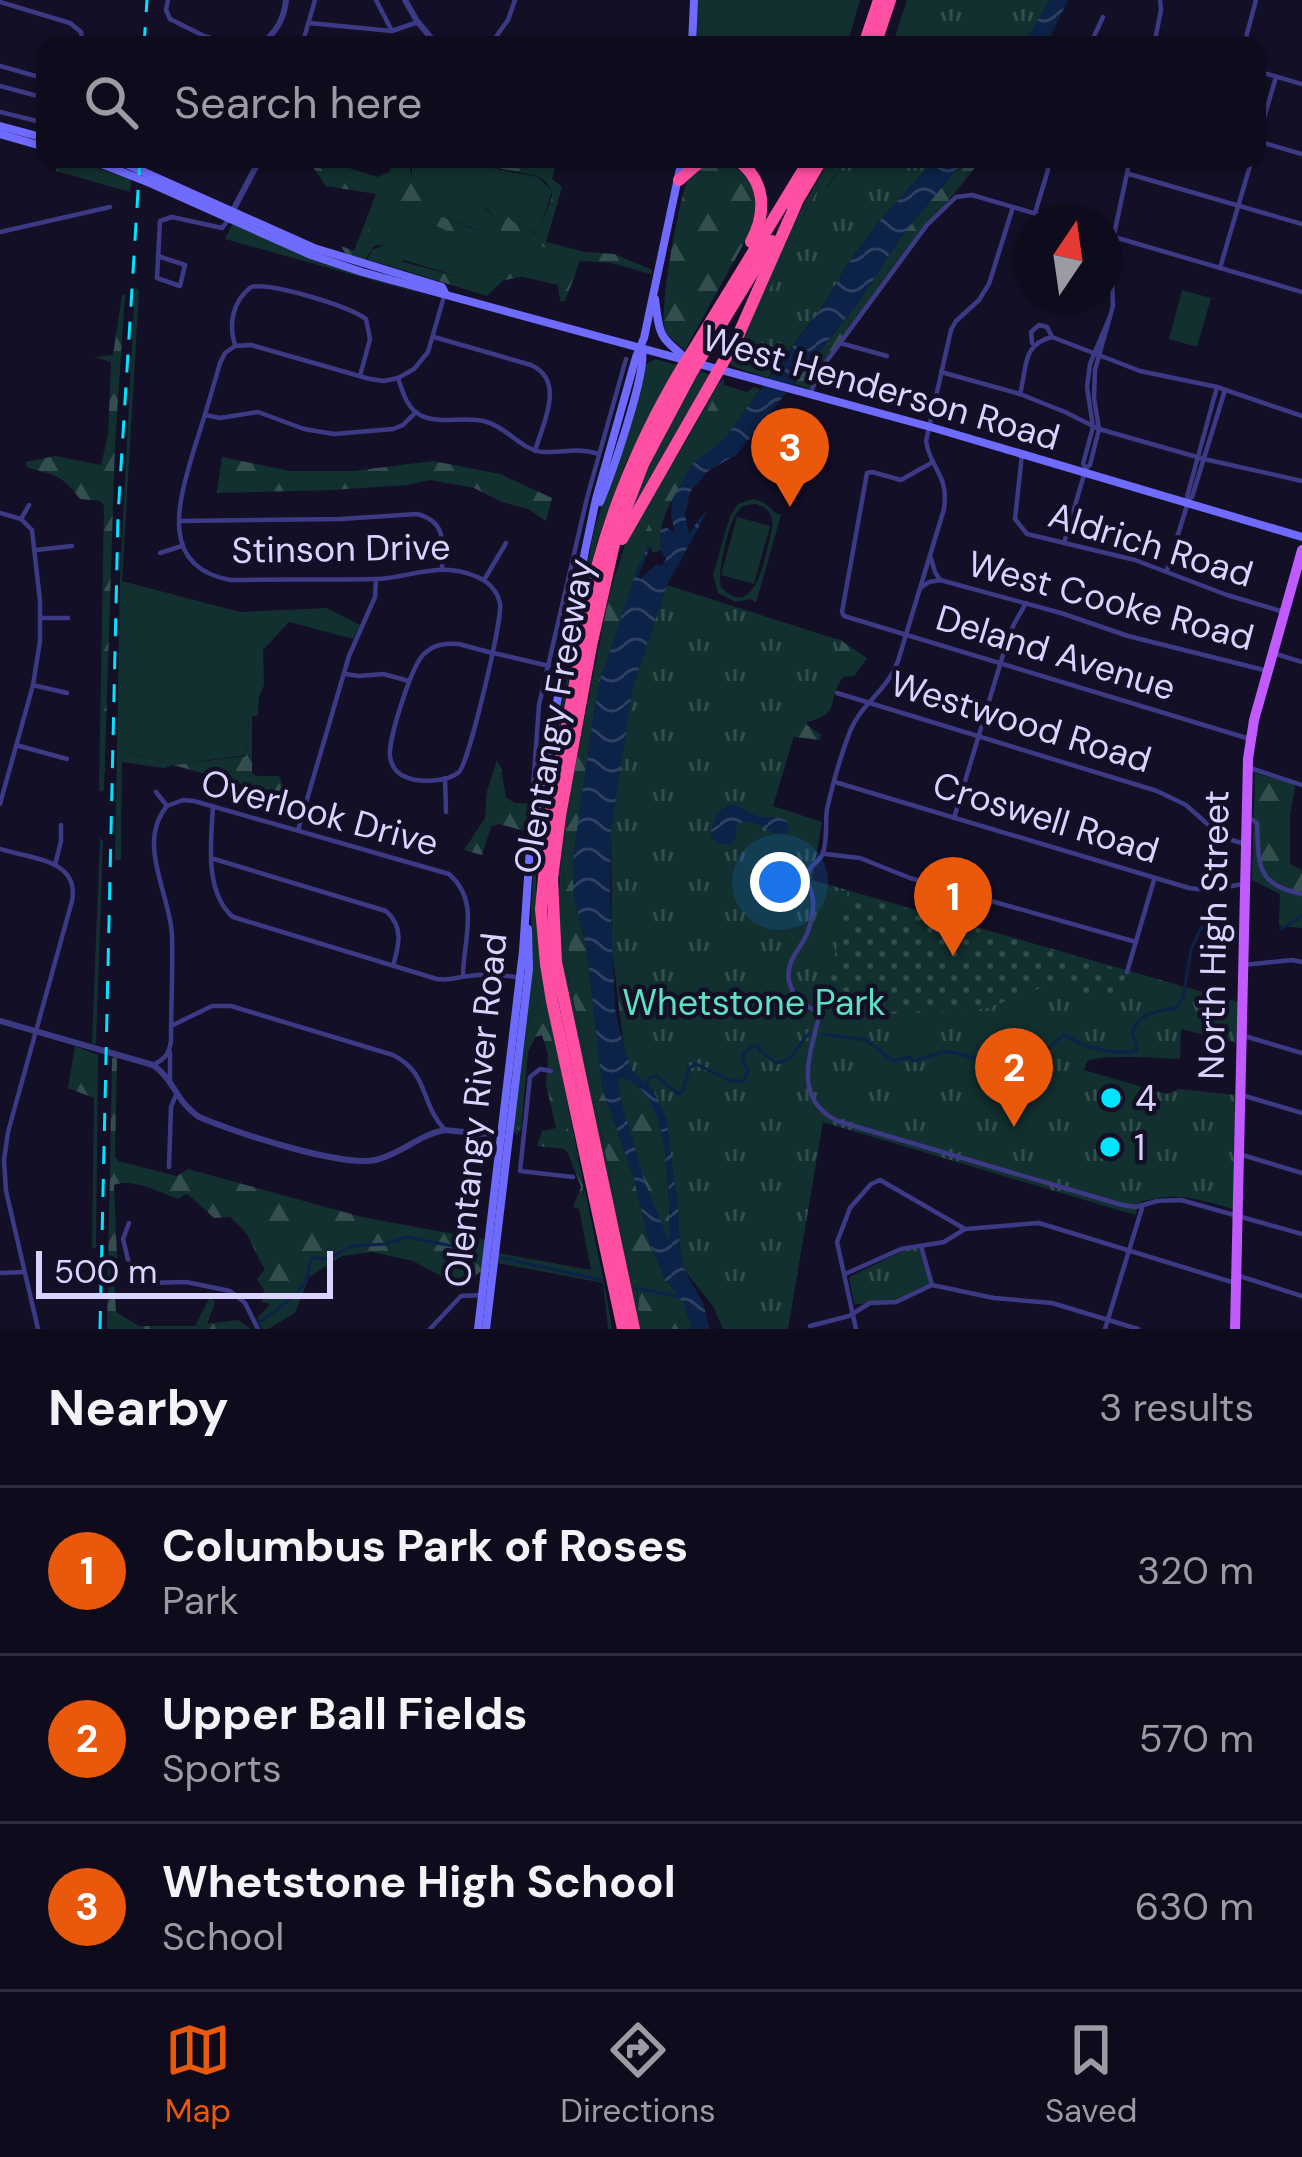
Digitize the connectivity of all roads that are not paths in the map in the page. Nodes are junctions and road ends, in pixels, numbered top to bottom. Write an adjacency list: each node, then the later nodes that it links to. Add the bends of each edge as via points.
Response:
1 (168, 0): 18 (street, via 170,19)
2 (286, 0): 19 (street)
3 (315, 0): 15 (street)
4 (376, 0): 16 (street)
5 (405, 0): 14 (street)
6 (514, 0): 22 (street)
7 (694, 0): 23 (main road)
8 (879, 0): 24 (highway)
9 (890, 0): 25 (highway)
10 (1160, 0): 27 (street)
11 (1256, 0): 28 (street)
12 (0, 2): 17 (street, via 70,23)
13 (1103, 17): 26 (street)
14 (417, 21): 16 (street); 21 (street)
15 (309, 23): 16 (street); 20 (street)
16 (392, 31)
17 (81, 36)
18 (207, 36)
19 (272, 36)
20 (305, 36)
21 (430, 36)
22 (496, 36)
23 (692, 36)
24 (869, 36)
25 (871, 36)
26 (1094, 36)
27 (1155, 36)
28 (1246, 36)
29 (0, 66): 31 (street)
30 (1266, 74): 32 (street)
31 (36, 77)
32 (1276, 77): 33 (street); 36 (street)
33 (1302, 85)
34 (0, 86): 35 (street)
35 (36, 93)
36 (1266, 111)
37 (0, 112): 38 (street)
38 (36, 121)
39 (0, 130): 40 (main road)
40 (36, 140)
41 (1266, 144): 42 (street)
42 (1302, 154)
43 (112, 168): 62 (main road, West Henderson Road)
44 (134, 168): 62 (main road, West Henderson Road)
45 (255, 168): 62 (street)
46 (681, 168): 55 (main road, Olentangy River Road)
47 (693, 168): 55 (highway)
48 (745, 168): 71 (highway, via 756,179 762,211)
49 (804, 168): 71 (highway, Olentangy Freeway)
50 (817, 168): 56 (highway, Olentangy Freeway)
51 (1047, 168): 57 (street)
52 (1128, 168): 54 (street)
53 (1249, 168): 59 (street)
54 (1127, 173): 58 (street); 59 (street)
55 (679, 180): 70 (main road, Olentangy River Road)
56 (796, 203): 82 (highway, Olentangy Freeway); 83 (highway)
57 (1038, 204)
58 (1120, 204)
59 (1238, 206): 63 (street); 67 (street)
60 (110, 207): 64 (street)
61 (1012, 207): 76 (street, via 967,194 943,207); 84 (street, via 989,284 956,321)
62 (231, 215): 66 (street, via 223,228 162,219); 69 (main road, West Henderson Road, via 335,264)
63 (1302, 224)
64 (0, 233)
65 (1122, 239): 67 (street)
66 (158, 256): 66 (street, via 158,280 180,286 185,265)
67 (1220, 268): 68 (street)
68 (1302, 292)
69 (445, 293): 73 (street); 78 (main road, West Henderson Road)
70 (654, 293): 78 (main road, Olentangy River Road); 82 (main road, via 660,333)
71 (726, 296): 82 (highway, Olentangy Freeway)
72 (1112, 312): 79 (street)
73 (433, 336): 86 (street, via 419,364); 96 (street, via 547,376 551,393)
74 (1052, 337): 75 (street); 75 (street, via 1039,325 1030,337); 79 (street)
75 (1037, 342): 90 (street)
76 (840, 344): 80 (street); 89 (street)
77 (235, 346): 85 (street); 85 (street, via 238,301 261,285 366,319 370,339); 92 (street, via 222,358)
78 (641, 349): 82 (main road, West Henderson Road); 98 (main road, Olentangy River Road)
79 (1096, 353): 87 (street); 95 (street, via 1087,387)
80 (887, 356)
81 (626, 359): 98 (street, Olentangy River Road)
82 (691, 362): 83 (main road, West Henderson Road); 124 (highway, Olentangy Freeway, via 636,481); 218 (highway, Olentangy Freeway, via 650,424 597,567 542,879 546,964)
83 (720, 370): 89 (main road, West Henderson Road); 124 (highway, via 623,537)
84 (941, 372): 90 (street); 94 (street)
85 (360, 376): 86 (street)
86 (398, 378): 91 (street)
87 (1217, 387): 88 (street); 99 (street)
88 (1226, 390): 93 (street); 99 (street)
89 (804, 393): 94 (main road, West Henderson Road)
90 (1020, 394): 95 (street)
91 (416, 412): 92 (street, via 393,429 334,434 266,413); 96 (street, via 486,421)
92 (205, 415): 107 (street)
93 (1302, 416)
94 (928, 427): 97 (main road, West Henderson Road); 100 (street)
95 (1096, 428): 99 (street); 101 (street)
96 (535, 451): 98 (street)
97 (1022, 454): 101 (main road, West Henderson Road); 110 (street, Aldrich Road, via 1015,522 1027,534)
98 (608, 456): 133 (street, Olentangy River Road); 173 (main road, Olentangy River Road, via 530,848)
99 (1201, 458): 102 (street); 103 (street)
100 (933, 462): 116 (street, via 946,495); 128 (street, Deland Avenue, via 902,480 866,475 842,612)
101 (1085, 470): 103 (main road, West Henderson Road); 110 (street)
102 (1302, 481)
103 (1188, 501): 108 (main road, West Henderson Road); 118 (street)
104 (29, 505): 106 (street)
105 (0, 513): 106 (street)
106 (21, 519): 113 (street)
107 (179, 521): 112 (street); 117 (street, via 424,516 441,532)
108 (1302, 537)
109 (506, 542): 120 (street)
110 (1064, 543): 118 (street, Aldrich Road)
111 (72, 546): 113 (street)
112 (182, 546): 115 (street); 119 (street, Stinson Drive, via 199,568 230,580)
113 (35, 550): 126 (street)
114 (1302, 550): 125 (main road, North High Street)
115 (160, 554)
116 (931, 554): 121 (street, West Cooke Road); 122 (street)
117 (442, 570): 119 (street, Stinson Drive); 120 (street, Stinson Drive)
118 (1167, 570): 125 (street, Aldrich Road)
119 (376, 579): 135 (street)
120 (484, 580): 129 (street, via 501,605)
121 (940, 580): 122 (street, West Cooke Road); 123 (street, West Cooke Road)
122 (920, 590): 128 (street)
123 (1026, 603): 132 (street); 134 (street, West Cooke Road)
124 (598, 608): 219 (highway, Olentangy Freeway, via 555,849 553,931)
125 (1284, 612): 130 (main road, North High Street)
126 (40, 618): 127 (street); 137 (street)
127 (68, 618)
128 (905, 635): 132 (street, Deland Avenue); 140 (street, via 893,675)
129 (492, 653): 133 (street); 136 (street, via 441,644 418,660); 146 (street, via 466,760)
130 (1273, 653): 131 (street); 134 (main road, North High Street)
131 (1302, 662)
132 (1000, 663): 141 (street); 142 (street, Deland Avenue)
133 (549, 666): 149 (street, Olentangy River Road)
134 (1268, 671): 142 (main road, North High Street)
135 (343, 674): 136 (street); 158 (street)
136 (409, 681): 146 (street, via 392,764 410,779)
137 (33, 685): 138 (street); 143 (street)
138 (67, 693)
139 (837, 693): 140 (street, Westwood Road)
140 (869, 703): 141 (street, Westwood Road); 147 (street)
141 (978, 736): 156 (street); 159 (street, Westwood Road, via 1157,791)
142 (1250, 739): 145 (main road, North High Street)
143 (16, 745): 144 (street); 151 (street)
144 (67, 759)
145 (1247, 767): 148 (street); 155 (main road, North High Street)
146 (445, 778): 154 (street)
147 (835, 782): 156 (street, Croswell Road); 161 (street)
148 (1302, 785)
149 (532, 788)
150 (156, 792): 152 (street)
151 (0, 804)
152 (167, 806): 153 (street, Overlook Drive); 175 (street, via 156,856 172,930)
153 (213, 806): 158 (street, Overlook Drive); 162 (street)
154 (446, 812)
155 (1246, 817): 159 (main road, North High Street); 166 (street, via 1257,823 1265,877)
156 (954, 818): 164 (street, Croswell Road)
157 (61, 825): 163 (street)
158 (298, 830): 172 (street, Overlook Drive, via 449,874 470,911)
159 (1245, 844): 165 (main road, North High Street)
160 (0, 849): 163 (street)
161 (822, 853): 167 (street); 194 (street, via 808,872 809,927 788,971 796,996 820,1012 808,1072 826,1115)
162 (213, 859): 170 (street, via 215,890 243,922); 170 (street, via 386,911 399,935)
163 (55, 865): 176 (street, via 74,890)
164 (1155, 878): 165 (street, Croswell Road, via 1196,890); 167 (street)
165 (1244, 884): 169 (main road, North High Street)
166 (1302, 894)
167 (1136, 942): 171 (street)
168 (1302, 962): 169 (street)
169 (1243, 965): 177 (main road, North High Street)
170 (392, 966): 172 (street, via 446,981)
171 (1127, 972)
172 (463, 976): 173 (street)
173 (524, 978): 187 (main road, Olentangy River Road)
174 (0, 1021): 176 (street)
175 (171, 1026): 178 (street); 186 (street, via 212,1006 231,1006 393,1055 414,1070)
176 (36, 1031): 180 (street); 190 (street)
177 (1241, 1035): 179 (street); 184 (main road, North High Street)
178 (170, 1052): 180 (street); 182 (street)
179 (1302, 1053)
180 (153, 1065): 182 (street)
181 (551, 1071): 188 (street, via 530,1077)
182 (170, 1082): 183 (street)
183 (176, 1094): 186 (street, via 212,1123 352,1161 387,1156); 191 (street)
184 (1240, 1095): 185 (street); 189 (main road, North High Street)
185 (1302, 1113)
186 (445, 1130): 187 (street)
187 (505, 1137): 188 (street); 207 (main road, Olentangy River Road)
188 (523, 1138): 193 (street, via 520,1171)
189 (1239, 1154): 192 (street); 196 (main road, North High Street)
190 (2, 1160): 195 (street)
191 (169, 1167)
192 (1302, 1173)
193 (573, 1177)
194 (1142, 1207): 196 (street, via 1175,1200); 201 (street)
195 (6, 1212): 202 (street)
196 (1238, 1215): 199 (street); 205 (main road, North High Street)
197 (129, 1223): 215 (street, via 123,1243 136,1279 230,1291)
198 (964, 1229): 200 (street); 201 (street, via 1033,1221); 204 (street, via 875,1181 838,1237)
199 (1302, 1234)
200 (921, 1246): 204 (street); 206 (street)
201 (1129, 1250): 205 (street); 212 (street)
202 (24, 1272): 203 (street); 214 (street)
203 (0, 1273)
204 (845, 1274): 209 (street)
205 (1236, 1280): 208 (street); 223 (main road, North High Street)
206 (932, 1285): 210 (street); 212 (street)
207 (486, 1295): 216 (street, via 461,1296); 217 (main road, Olentangy River Road)
208 (1302, 1295)
209 (851, 1304): 210 (street); 211 (street)
210 (860, 1309): 211 (street)
211 (853, 1314): 213 (street); 220 (street)
212 (1108, 1319): 221 (street); 222 (street)
213 (810, 1326)
214 (38, 1329)
215 (258, 1329)
216 (430, 1329)
217 (482, 1329)
218 (621, 1329)
219 (634, 1329)
220 (856, 1329)
221 (1105, 1329)
222 (1138, 1329)
223 (1235, 1329)

